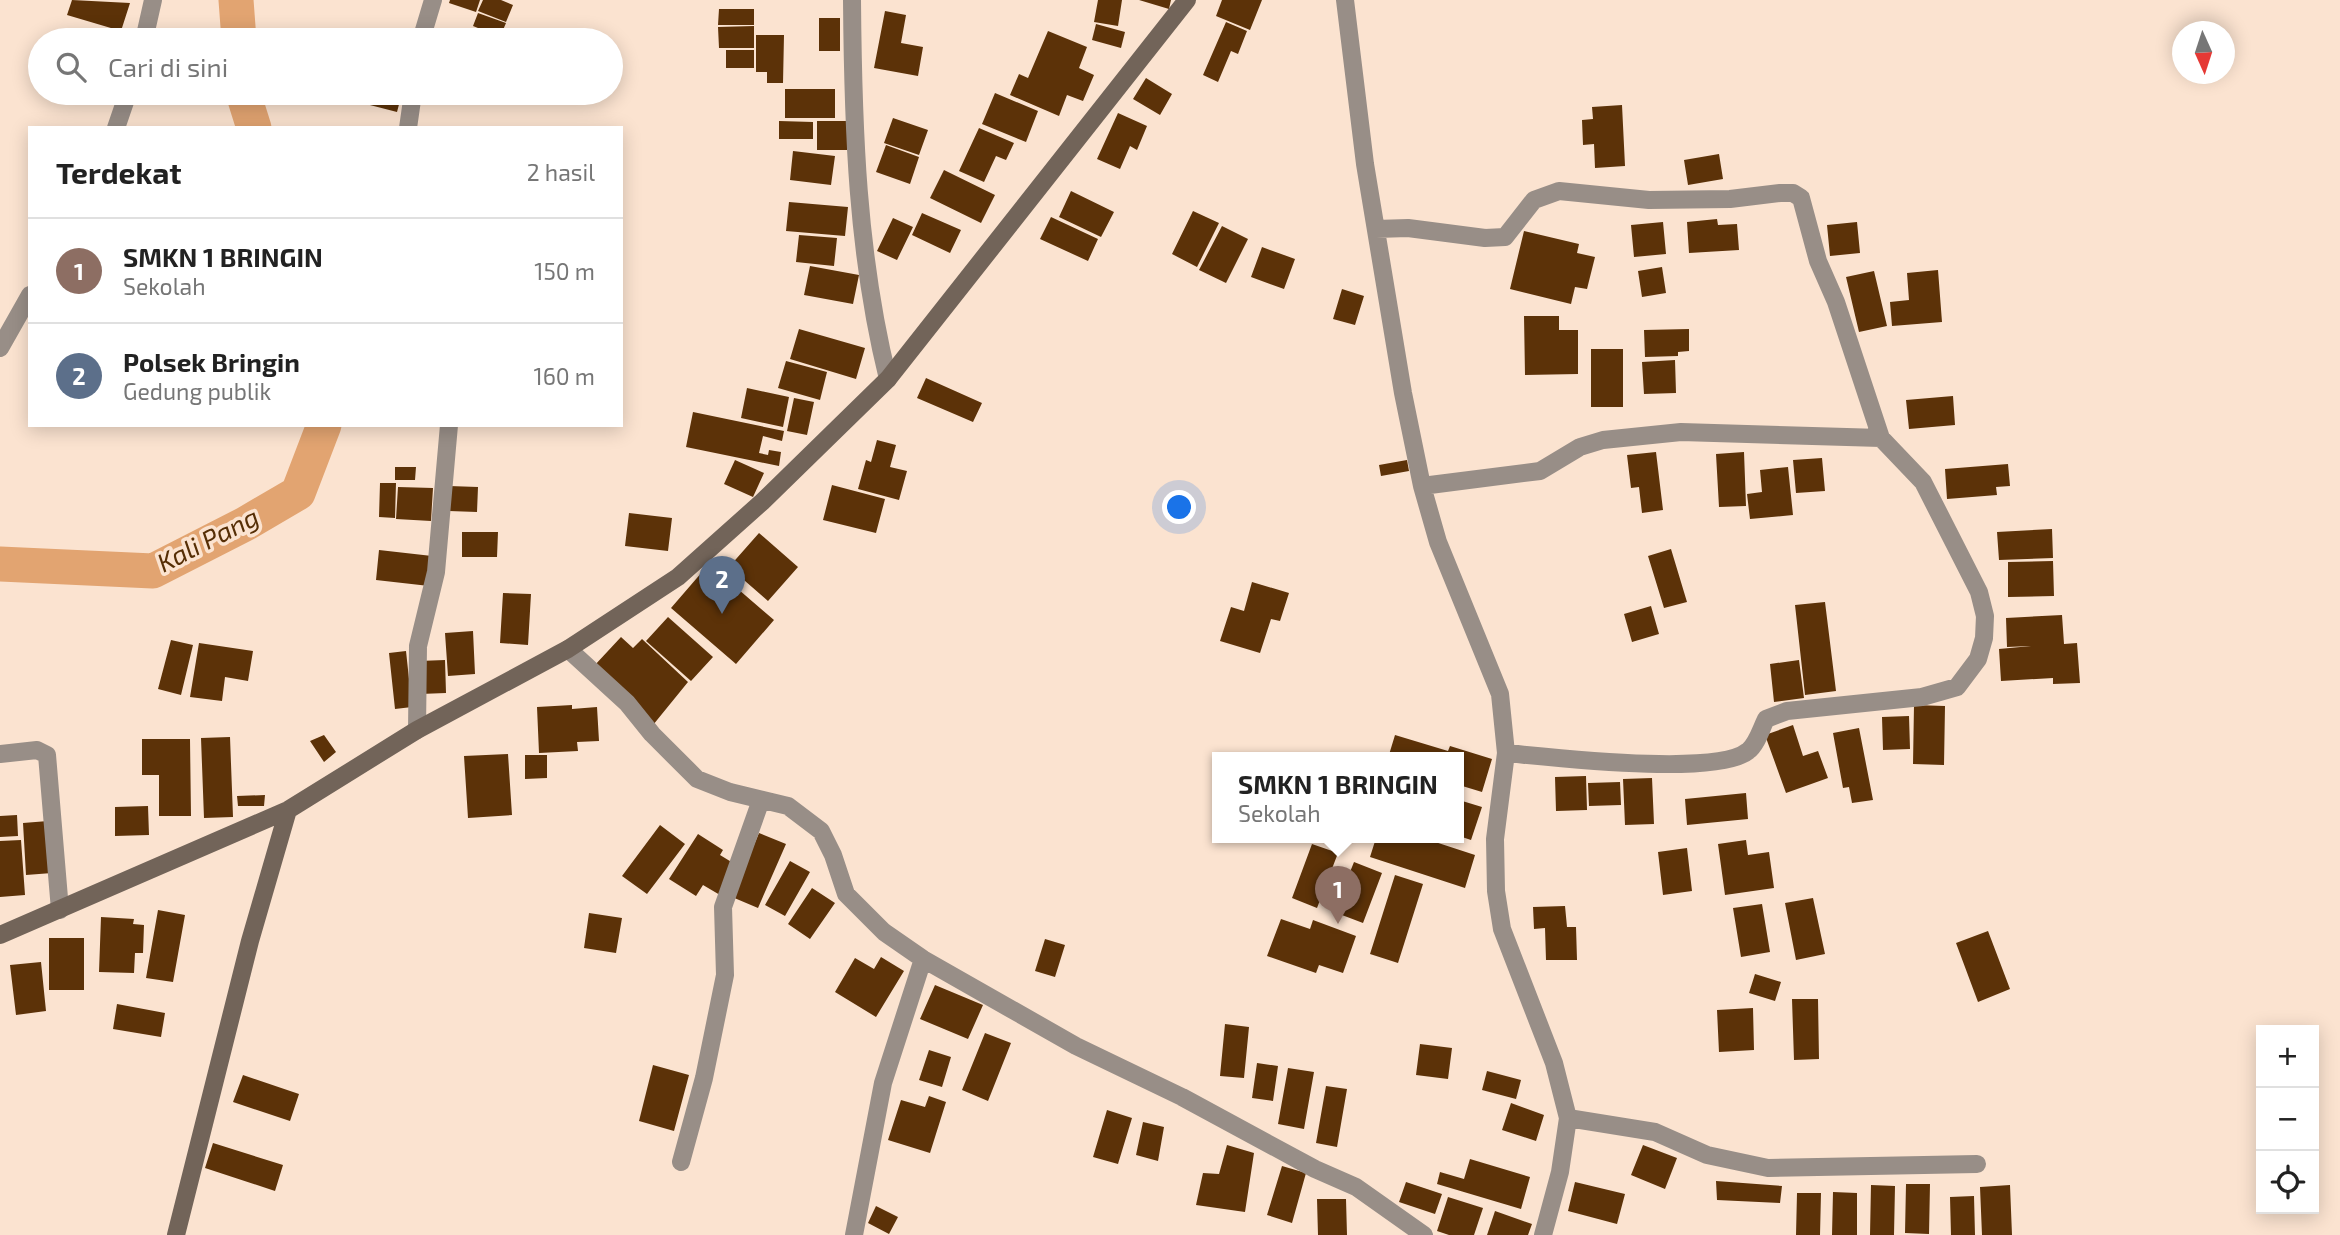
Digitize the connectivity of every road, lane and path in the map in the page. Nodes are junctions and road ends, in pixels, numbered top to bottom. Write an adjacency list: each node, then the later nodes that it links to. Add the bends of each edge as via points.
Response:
1 (153, 0): 6 (street)
2 (433, 0): 7 (street)
3 (852, 0): 15 (street, via 858,209)
4 (1186, 0): 15 (street)
5 (1345, 0): 12 (street)
6 (147, 28)
7 (425, 28)
8 (124, 105): 10 (street)
9 (411, 105): 11 (street)
10 (117, 126)
11 (408, 126)
12 (1376, 229): 17 (street, via 1505,237 1534,200 1559,191 1649,200 1793,193 1804,205 1818,261); 18 (street)
13 (28, 299): 14 (street)
14 (0, 348)
15 (888, 379): 19 (street, via 678,578)
16 (449, 427): 20 (street, via 436,572 418,646)
17 (1881, 439): 18 (street, via 1681,432 1580,446 1540,471); 21 (street, via 1923,482 1979,592 1984,638 1978,659 1957,687 1902,700 1787,711 1766,719 1754,746 1733,758 1673,764 1597,763)
18 (1422, 486): 21 (street, via 1438,542 1500,694)
19 (568, 649): 20 (street); 23 (street, via 697,779)
20 (418, 730): 24 (street)
21 (1506, 753): 28 (street, via 1495,839 1502,929 1554,1063)
22 (0, 754): 25 (street, via 37,750 47,755)
23 (761, 800): 27 (street, via 788,806 821,831 846,894 884,932); 29 (street, via 723,907 725,975)
24 (288, 810): 25 (street); 31 (street)
25 (60, 910): 26 (street)
26 (0, 935)
27 (923, 959): 32 (street, via 883,1083); 33 (street, via 1076,1046 1356,1186)
28 (1568, 1118): 30 (street, via 1655,1132 1707,1155 1768,1168); 34 (street)
29 (681, 1161)
30 (1977, 1164)
31 (176, 1235)
32 (854, 1235)
33 (1424, 1235)
34 (1543, 1235)

